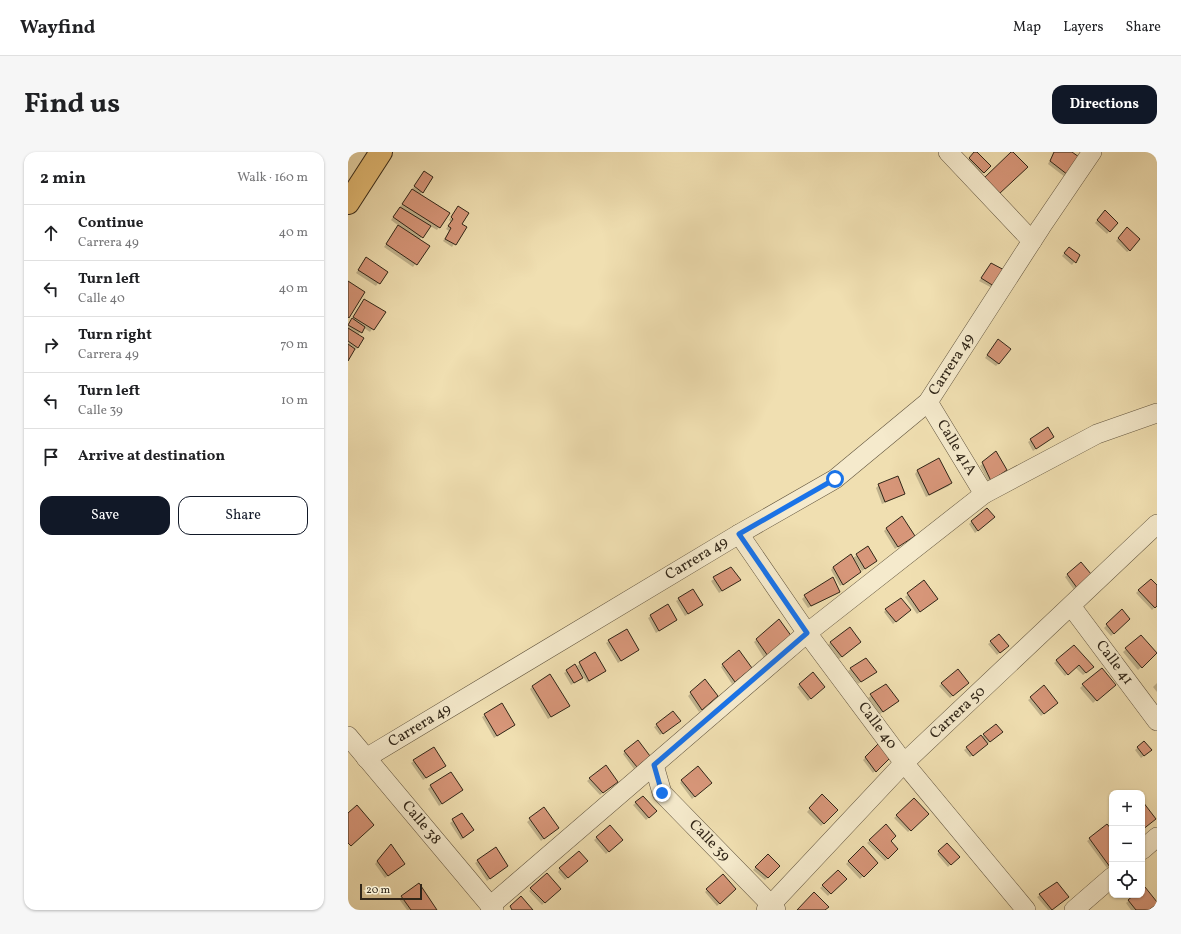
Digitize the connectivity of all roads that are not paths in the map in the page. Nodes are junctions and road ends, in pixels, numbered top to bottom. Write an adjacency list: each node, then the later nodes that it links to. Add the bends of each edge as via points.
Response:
1 (380, 152): 4 (main road)
2 (948, 152): 5 (street)
3 (1089, 153): 5 (street, Carrera 49)
4 (348, 203)
5 (1032, 241): 6 (street, Carrera 49)
6 (928, 402): 8 (street, Calle 41A); 10 (street, Carrera 49, via 835,479)
7 (1157, 413): 8 (street, via 1097,434)
8 (984, 494): 12 (street)
9 (1157, 524): 11 (street, Carrera 50)
10 (739, 534): 12 (street, Calle 40); 15 (street, Carrera 49)
11 (1071, 606): 13 (street, Calle 41); 16 (street, Carrera 50)
12 (807, 633): 16 (street, Calle 40); 17 (street)
13 (1157, 721)
14 (348, 738): 15 (street, Calle 38)
15 (366, 758): 21 (street, Calle 38)
16 (904, 763): 22 (street, Carrera 50); 23 (street, Calle 40)
17 (654, 765): 21 (street); 22 (street, Calle 39, via 662,793)
18 (1157, 837): 19 (street)
19 (1145, 847)
20 (1109, 880): 24 (street)
21 (492, 908)
22 (771, 908)
23 (1026, 910)
24 (1074, 910)

